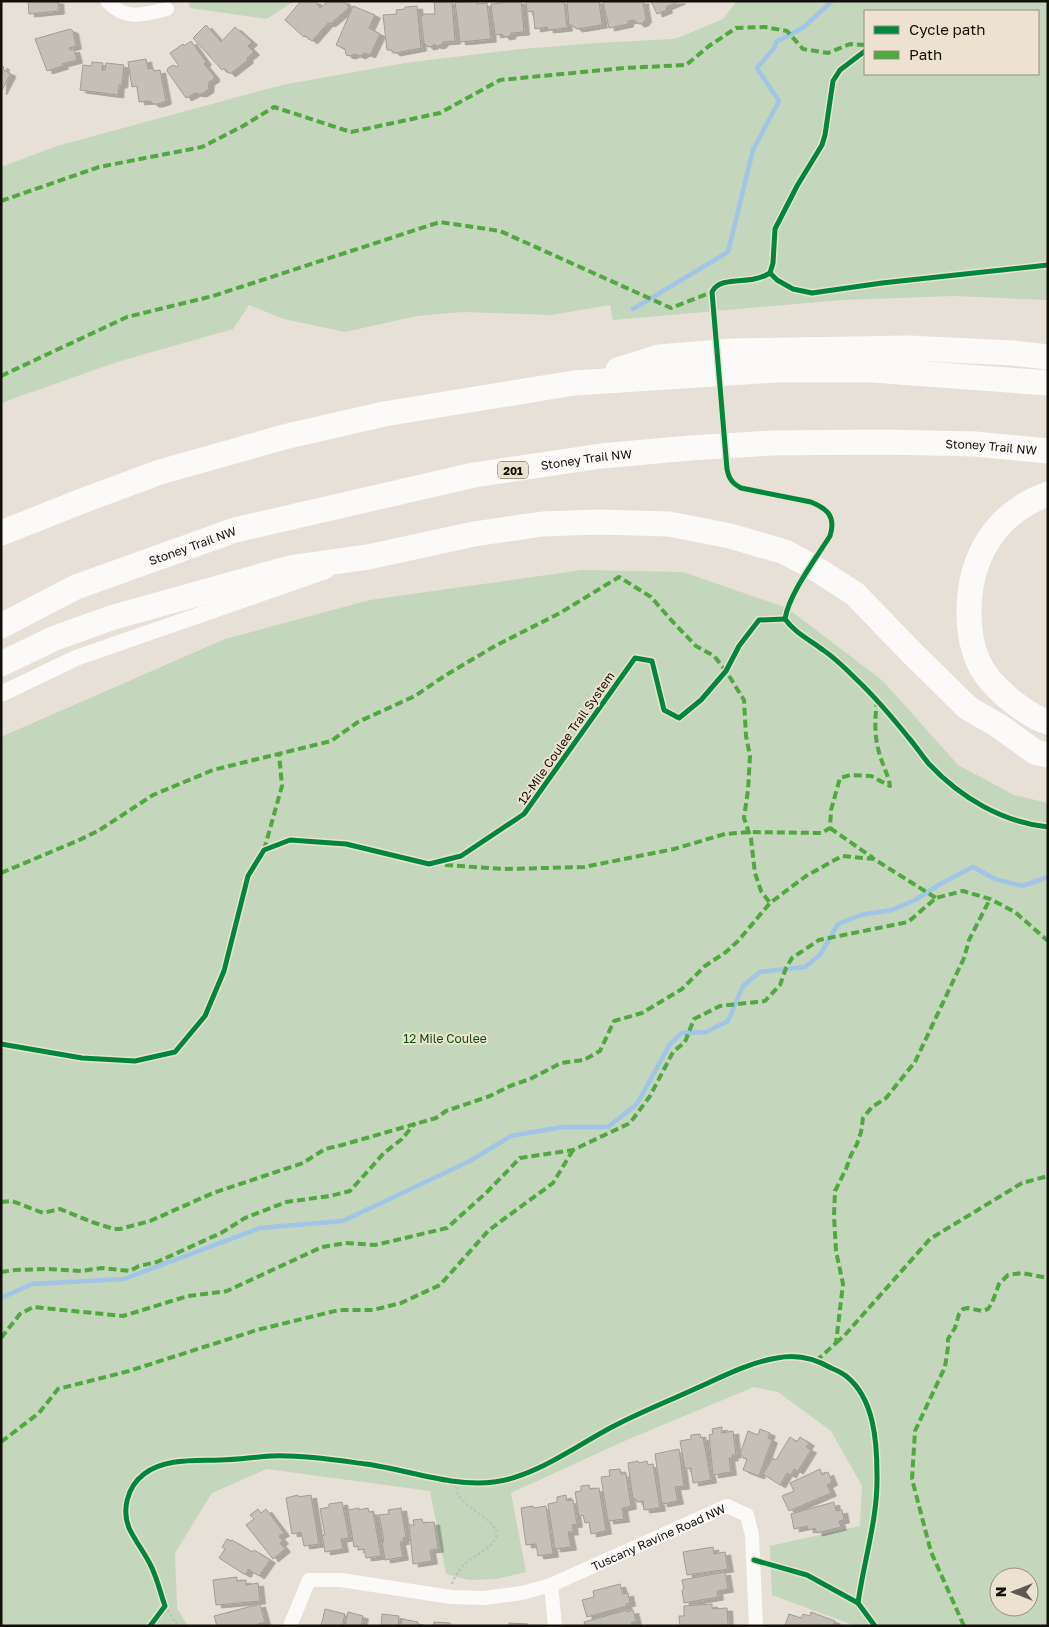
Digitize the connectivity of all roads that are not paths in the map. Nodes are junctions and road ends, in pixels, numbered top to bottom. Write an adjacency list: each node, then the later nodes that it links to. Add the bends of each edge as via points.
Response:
1 (107, 1): 2 (street, via 127,15 137,16)
2 (167, 8)
3 (1048, 357): 4 (highway, via 909,348 733,351 659,357)
4 (574, 383): 5 (highway, via 776,370 873,370); 8 (highway, via 384,414 284,437 160,472)
5 (1048, 383)
6 (1048, 451): 10 (highway, Stoney Trail NW / 201, via 975,444 773,443 601,456 474,475 234,530 76,588)
7 (1048, 494): 13 (highway, via 1005,519 990,536 975,565 969,596 969,631 978,662 996,688 1020,708)
8 (1, 533)
9 (368, 557): 11 (highway, via 290,568 114,617 55,638); 12 (street, via 76,658); 14 (highway, via 484,532 542,524 598,522 669,524 730,536 785,552 855,594 968,708 1035,752)
10 (1, 626)
11 (1, 664)
12 (1, 694)
13 (1048, 722)
14 (1048, 755)
15 (551, 1585): 16 (street, Tuscany Ravine Road NW, via 522,1593 468,1598 341,1580 309,1580); 17 (street); 18 (street, Tuscany Ravine Road NW, via 727,1506 747,1515 752,1536)
16 (290, 1626)
17 (555, 1626)
18 (756, 1626)

